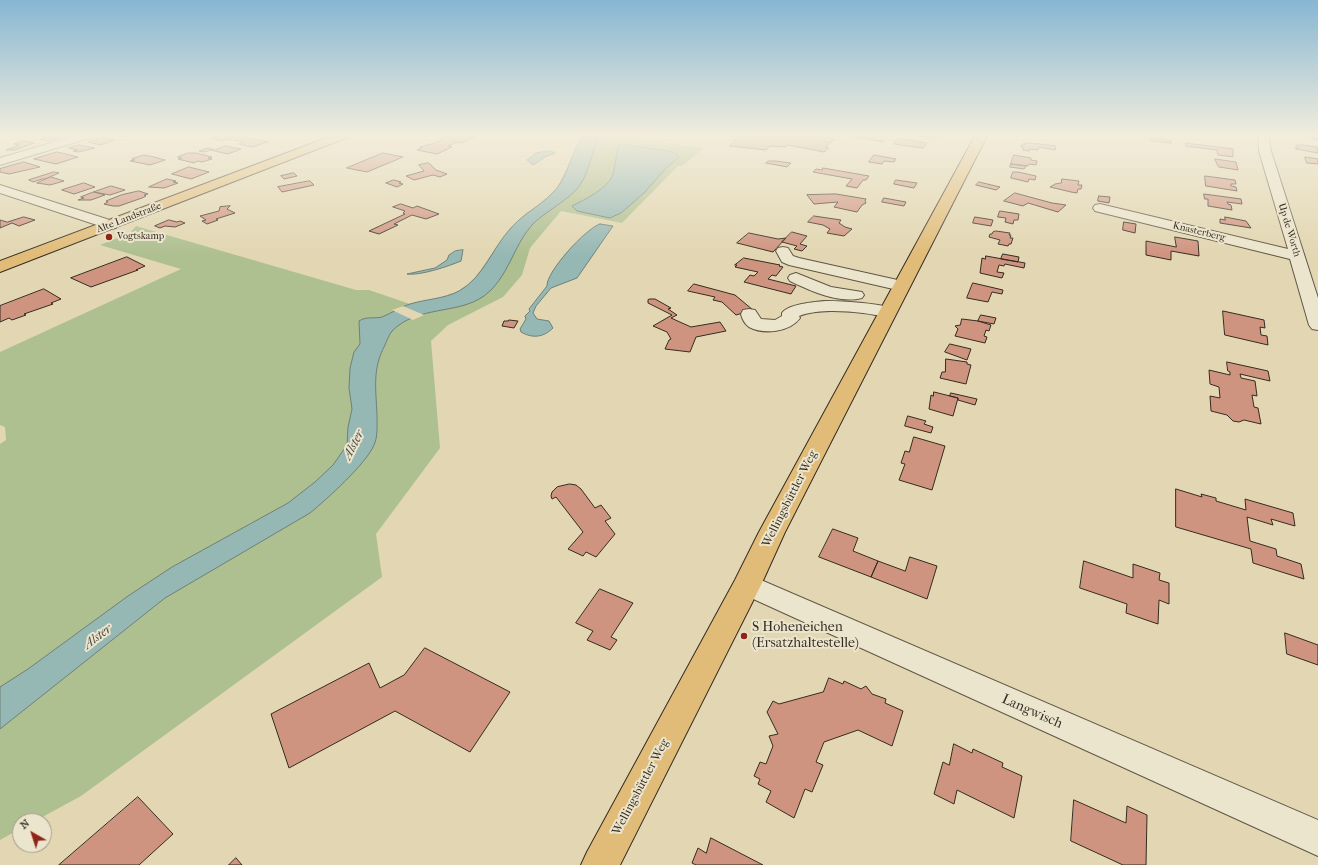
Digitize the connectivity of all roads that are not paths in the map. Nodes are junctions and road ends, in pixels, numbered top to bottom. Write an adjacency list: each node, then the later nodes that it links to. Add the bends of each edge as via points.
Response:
1 (242, 174): 6 (main road, Alte Landstraße)
2 (961, 174): 11 (main road, Wellingsbüttler Weg)
3 (1272, 174): 8 (street, Up de Worth)
4 (0, 189): 6 (street)
5 (1100, 208): 8 (street, Knasterberg)
6 (111, 225): 9 (main road, Alte Landstraße)
7 (783, 251): 11 (street, via 787,259 794,262)
8 (1297, 256): 13 (street, Up de Worth)
9 (0, 267)
10 (796, 278): 11 (street, via 831,293)
11 (895, 299): 12 (street, via 859,307 801,309 790,313 791,318 787,322 774,326 755,323); 14 (main road, Wellingsbüttler Weg, via 772,532)
12 (749, 314)
13 (1318, 325)
14 (747, 585): 15 (street, Langwisch); 16 (main road, Wellingsbüttler Weg)
15 (1318, 838)
16 (600, 865)

